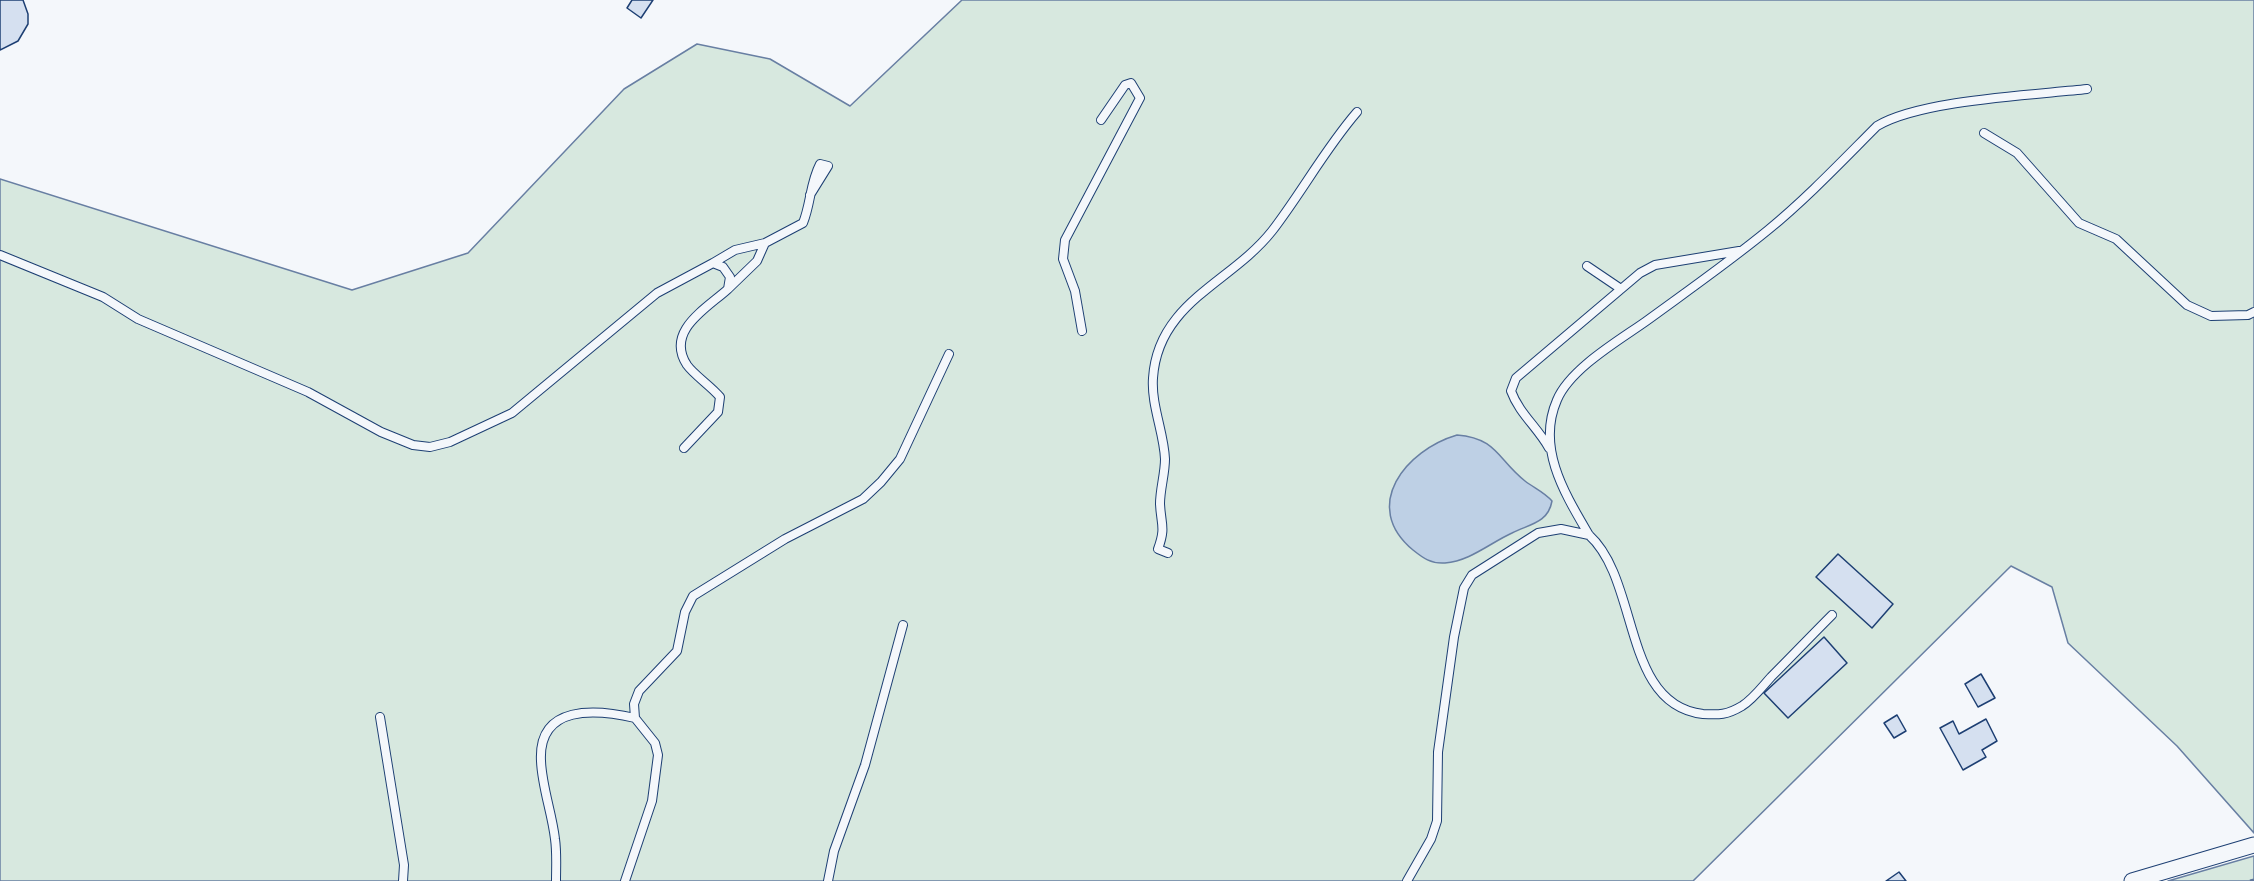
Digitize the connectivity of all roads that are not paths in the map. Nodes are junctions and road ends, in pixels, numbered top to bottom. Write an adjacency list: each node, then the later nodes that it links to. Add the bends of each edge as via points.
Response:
1 (2087, 89): 7 (lane, via 1968,103 1892,117 1877,126 1797,205)
2 (1357, 112): 19 (lane, via 1339,132 1272,231 1169,324 1158,350 1153,380 1165,460 1160,507 1164,532 1158,549)
3 (1101, 120): 14 (lane, via 1125,85 1131,83 1140,98 1065,240 1063,259 1075,291)
4 (1984, 133): 13 (lane, via 2017,153 2079,223 2116,239 2187,305 2211,316)
5 (810, 195): 6 (lane, via 803,223)
6 (765, 243): 9 (lane, via 735,250); 11 (lane, via 757,261)
7 (1740, 251): 12 (lane, via 1655,265); 17 (lane, via 1571,379 1557,399 1549,430)
8 (0, 255): 9 (lane, via 103,297 138,319 308,392 381,432 413,445 430,447 450,442 512,413 657,293)
9 (713, 263): 11 (lane, via 723,267 730,277)
10 (1587, 266): 12 (lane)
11 (728, 289): 16 (lane, via 690,321 681,337 680,350 688,367 720,397 718,412)
12 (1621, 289): 17 (lane, via 1516,378 1511,391 1516,405 1539,429)
13 (2254, 312)
14 (1082, 331)
15 (949, 354): 23 (lane, via 900,459 881,483 863,499 785,539 693,596 685,612 677,651 639,691)
16 (684, 448)
17 (1552, 452): 18 (lane, via 1556,477)
18 (1589, 535): 20 (lane, via 1617,578 1640,656 1661,694 1687,712 1724,716 1744,705); 29 (lane, via 1561,529 1538,533 1472,575 1464,588 1438,752 1437,821)
19 (1168, 553)
20 (1832, 615)
21 (903, 625): 28 (lane)
22 (380, 717): 25 (lane, via 404,865)
23 (635, 718): 26 (lane, via 606,711 580,711 560,719 543,736 541,759 555,840); 27 (lane, via 655,743 658,755 652,801)
24 (2254, 845): 30 (street)
25 (403, 881)
26 (556, 881)
27 (625, 881)
28 (828, 881)
29 (1407, 881)
30 (2132, 881)

